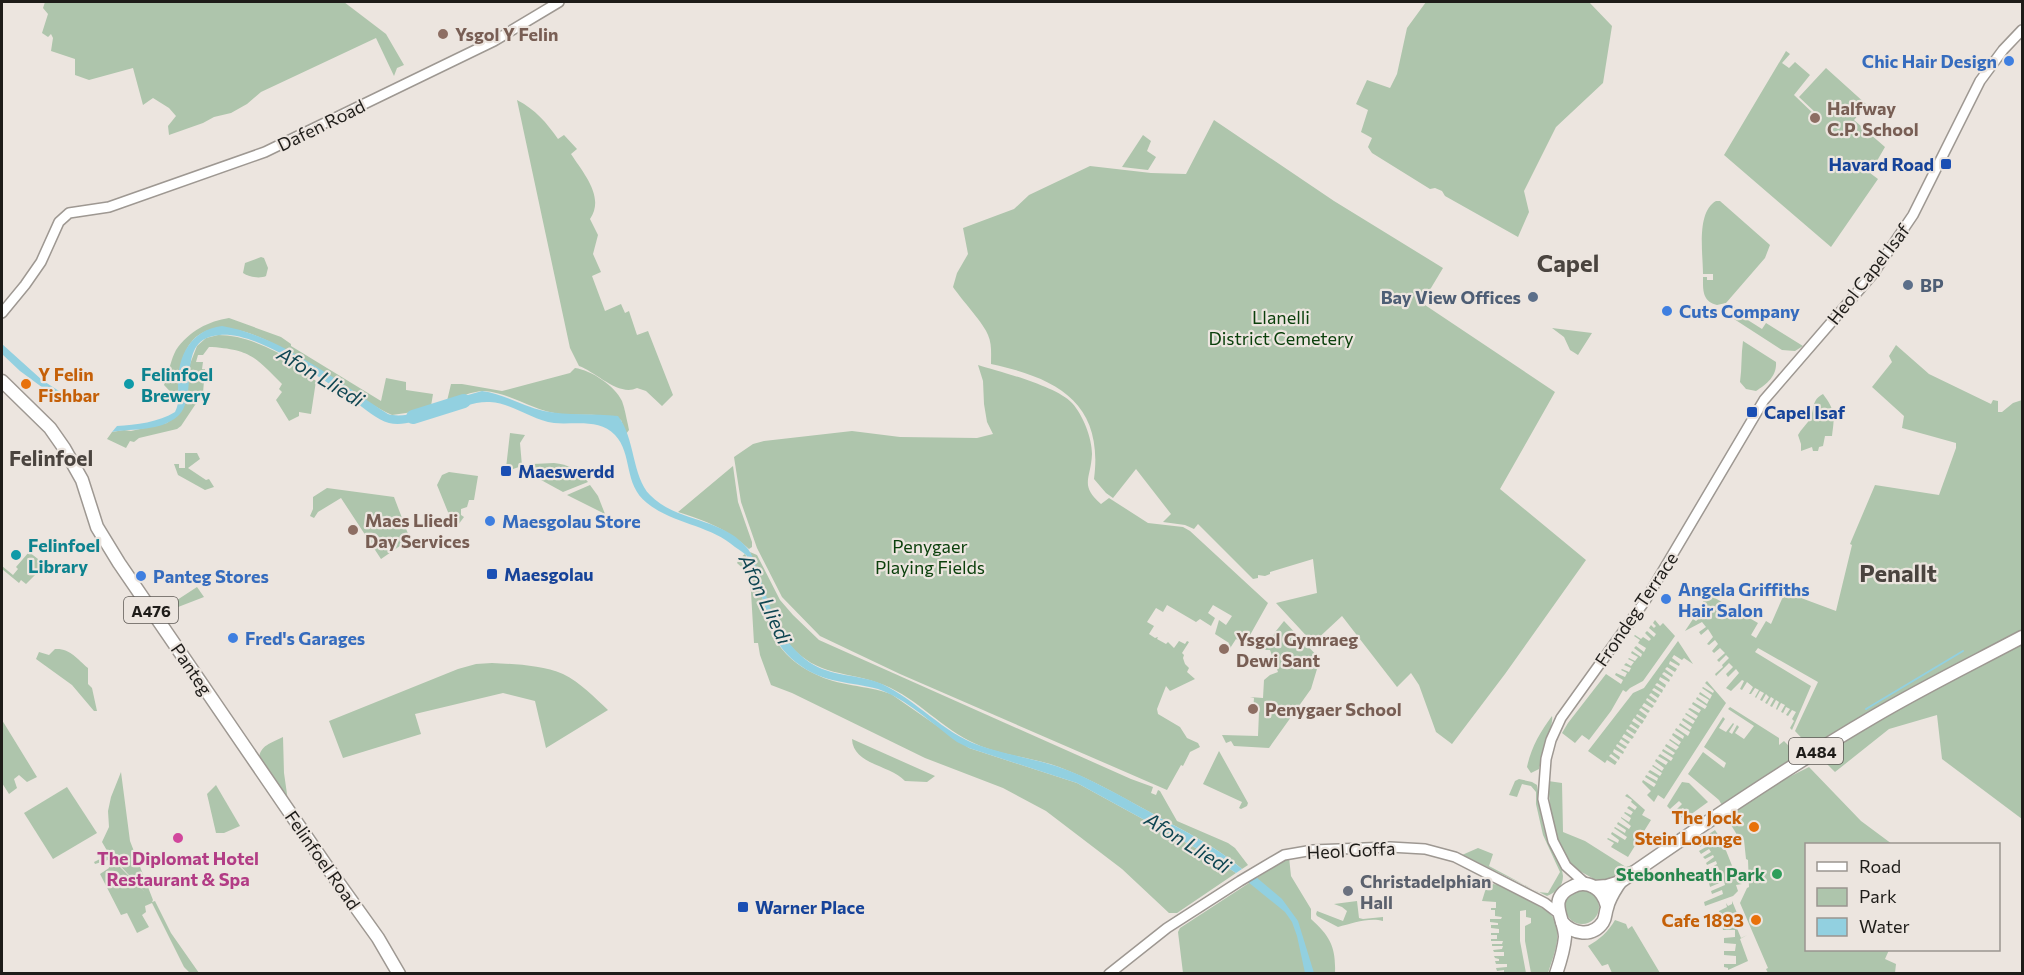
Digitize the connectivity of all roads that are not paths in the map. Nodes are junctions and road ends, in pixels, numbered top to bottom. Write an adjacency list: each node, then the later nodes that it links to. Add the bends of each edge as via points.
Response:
1 (559, 2): 3 (street, Dafen Road, via 494,41 265,152 117,204 69,213 59,222 41,262)
2 (2022, 30): 4 (street, Heol Capel Isaf, via 1987,71 1900,235 1873,274)
3 (2, 313)
4 (1791, 367): 8 (street, Frondeg Terrace, via 1764,400 1646,601 1573,699 1551,740 1543,799 1553,841)
5 (2, 381): 7 (main road, Panteg / A476, via 50,428 82,480 102,536)
6 (2022, 637): 9 (main road, A484, via 1815,752)
7 (246, 748): 17 (main road, Felinfoel Road / A476)
8 (1566, 866): 10 (street, Frondeg Terrace); 11 (street)
9 (1620, 882): 10 (main road, A484); 13 (main road, A484)
10 (1590, 886): 11 (main road, via 1574,885); 13 (main road, via 1605,899)
11 (1563, 894): 12 (street); 14 (main road)
12 (1545, 903): 14 (street, Heol Goffa); 18 (street, Heol Goffa, via 1457,858 1425,849 1314,850 1284,855 1240,881 1167,928)
13 (1607, 906): 15 (main road, via 1602,922)
14 (1560, 917): 15 (main road); 16 (main road, via 1565,936)
15 (1581, 933): 16 (main road)
16 (1561, 959): 19 (main road)
17 (399, 974)
18 (1109, 974)
19 (1556, 974)

